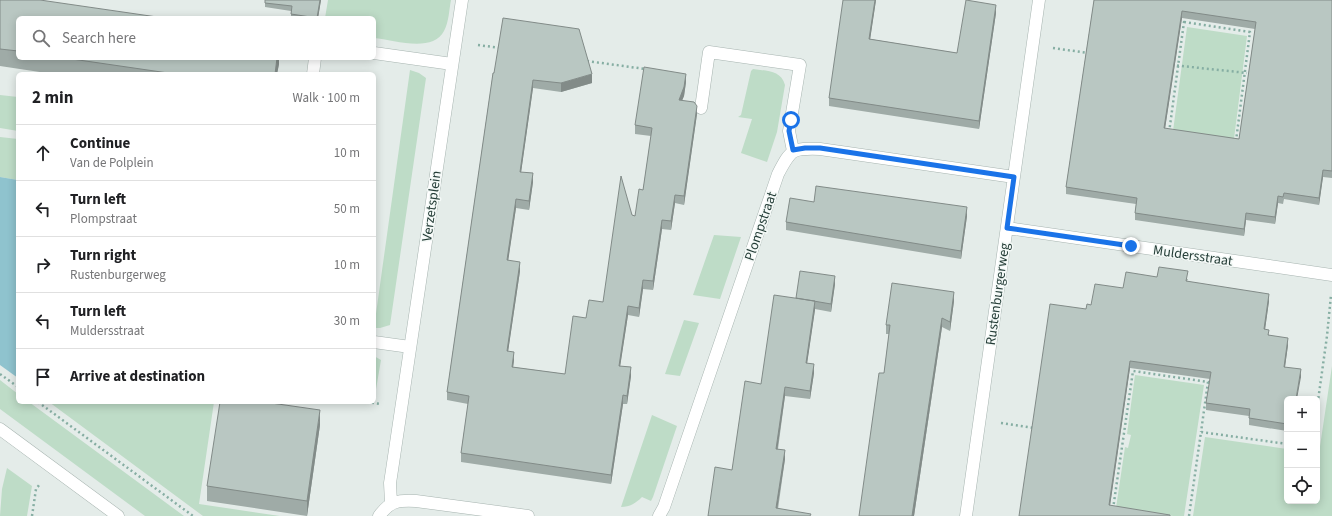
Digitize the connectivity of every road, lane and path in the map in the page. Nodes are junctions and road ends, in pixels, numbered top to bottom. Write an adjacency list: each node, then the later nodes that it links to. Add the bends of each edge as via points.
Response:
1 (462, 0): 3 (street, Verzetsplein)
2 (1039, 0): 4 (street, Rustenburgerweg)
3 (456, 42): 5 (path); 10 (street, Verzetsplein)
4 (1033, 45): 7 (path); 19 (street, Rustenburgerweg)
5 (508, 49)
6 (376, 53): 10 (street)
7 (1094, 54)
8 (315, 60): 14 (street)
9 (585, 60): 13 (path)
10 (452, 64): 24 (street, Verzetsplein)
11 (1170, 65): 12 (path)
12 (1178, 66): 15 (path); 15 (path, via 1184,22 1250,32); 15 (path, via 1169,133 1236,141)
13 (646, 69)
14 (313, 72)
15 (1246, 73): 16 (path)
16 (1254, 74)
17 (701, 108): 18 (street, via 709,52 800,65 789,131)
18 (793, 150): 19 (street, via 820,148); 44 (street, Plompstraat, via 778,174)
19 (1014, 177): 20 (street, Rustenburgerweg)
20 (1007, 228): 21 (street, Muldersstraat); 29 (street, Rustenburgerweg)
21 (1332, 275)
22 (1331, 291): 27 (path, via 1328,336)
23 (376, 342): 24 (street)
24 (410, 347): 37 (street, Verzetsplein, via 390,483)
25 (0, 374): 26 (path)
26 (16, 386)
27 (1319, 396)
28 (41, 404): 41 (path)
29 (979, 420): 30 (path); 45 (street, Rustenburgerweg)
30 (1040, 428)
31 (0, 429): 36 (street)
32 (1201, 432): 34 (path, via 1208,382 1133,371); 35 (path); 46 (path)
33 (1116, 439): 34 (path)
34 (1123, 440): 38 (path)
35 (1284, 444)
36 (51, 467): 39 (path, via 36,489); 40 (street)
37 (391, 503): 42 (street); 43 (street, via 402,500 416,501)
38 (1113, 510)
39 (32, 516)
40 (118, 516)
41 (193, 516)
42 (379, 516)
43 (528, 516)
44 (659, 516)
45 (966, 516)
46 (1189, 516)

